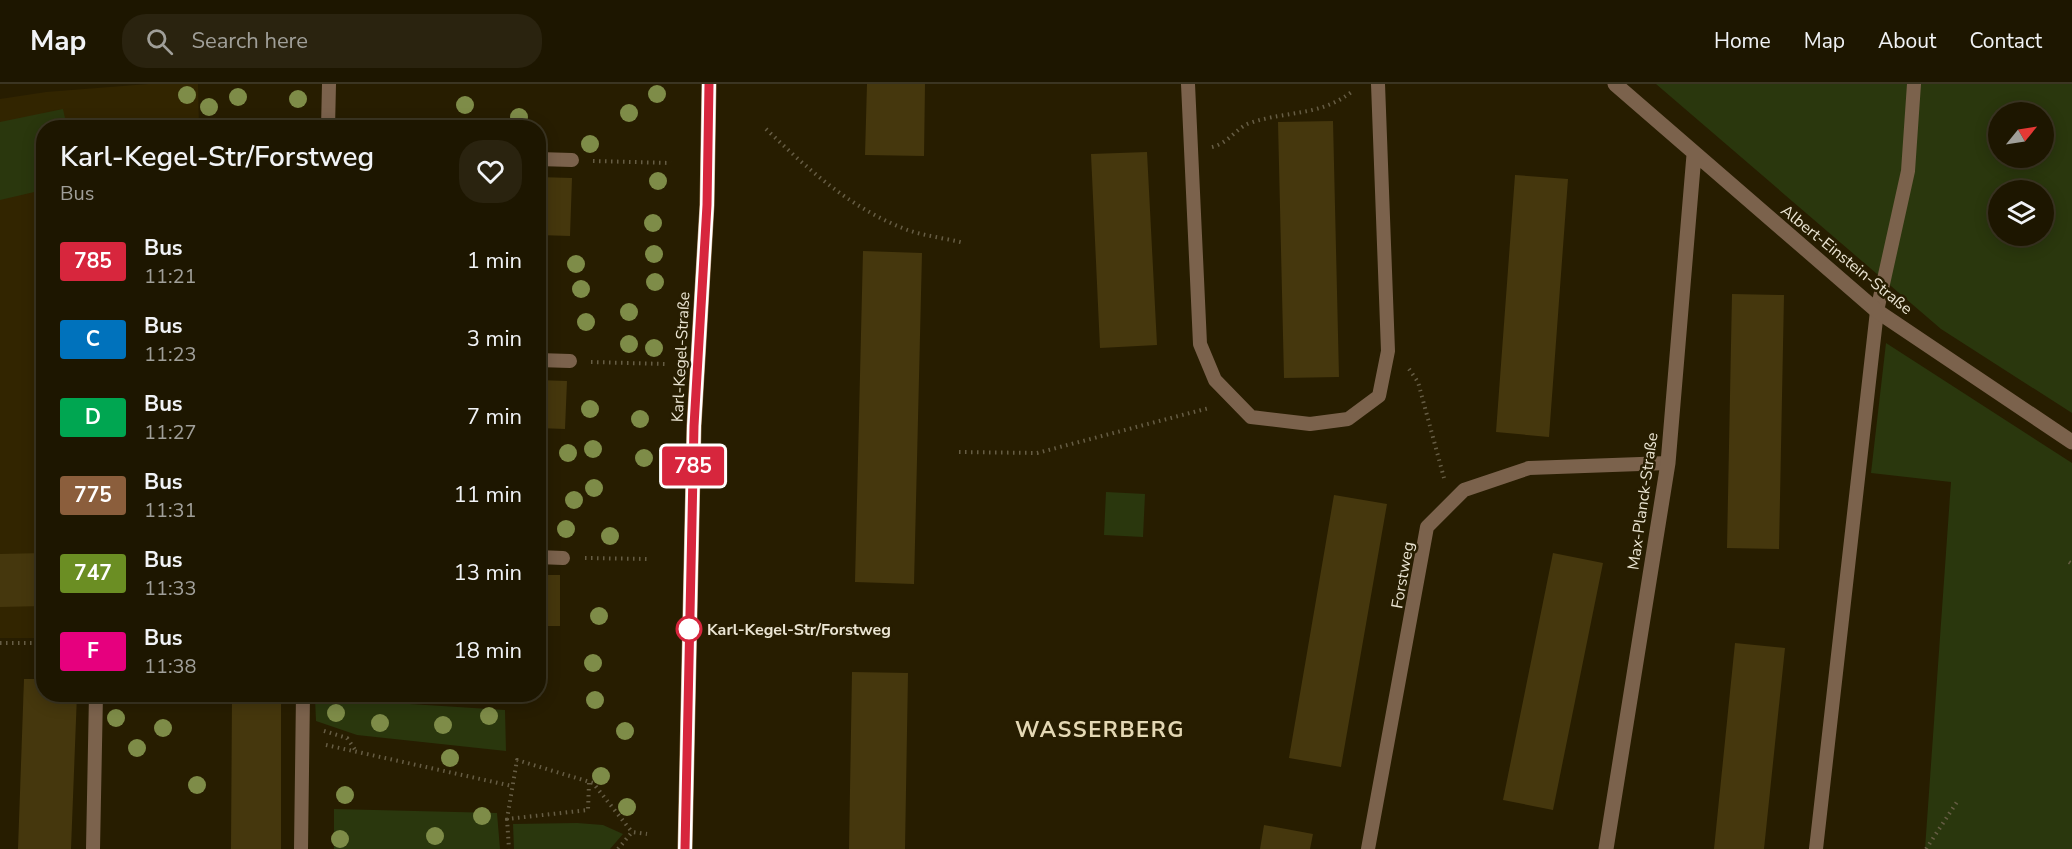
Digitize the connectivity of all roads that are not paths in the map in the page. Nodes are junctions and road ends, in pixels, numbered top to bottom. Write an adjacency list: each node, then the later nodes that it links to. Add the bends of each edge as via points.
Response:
1 (329, 84): 7 (lane)
2 (709, 84): 22 (street, Karl-Kegel-Straße, via 707,205 694,426)
3 (1188, 84): 4 (lane, via 1200,344 1215,380 1251,417 1310,424 1348,419 1379,396 1388,351)
4 (1378, 84)
5 (1615, 84): 8 (street, Albert-Einstein-Straße)
6 (1914, 84): 11 (lane, via 1908,171)
7 (328, 120)
8 (1694, 155): 11 (street, Albert-Einstein-Straße); 15 (street, Max-Planck-Straße)
9 (546, 159): 10 (lane)
10 (572, 160)
11 (1877, 310): 14 (street, Albert-Einstein-Straße); 25 (lane)
12 (546, 360): 13 (lane)
13 (570, 361)
14 (2072, 442)
15 (1668, 463): 23 (lane, Forstweg, via 1529,468 1464,490 1427,527); 24 (street, Max-Planck-Straße)
16 (546, 557): 17 (lane)
17 (564, 558)
18 (96, 702): 20 (lane)
19 (303, 702): 21 (lane)
20 (93, 849)
21 (301, 849)
22 (685, 849)
23 (1368, 849)
24 (1606, 849)
25 (1816, 849)

